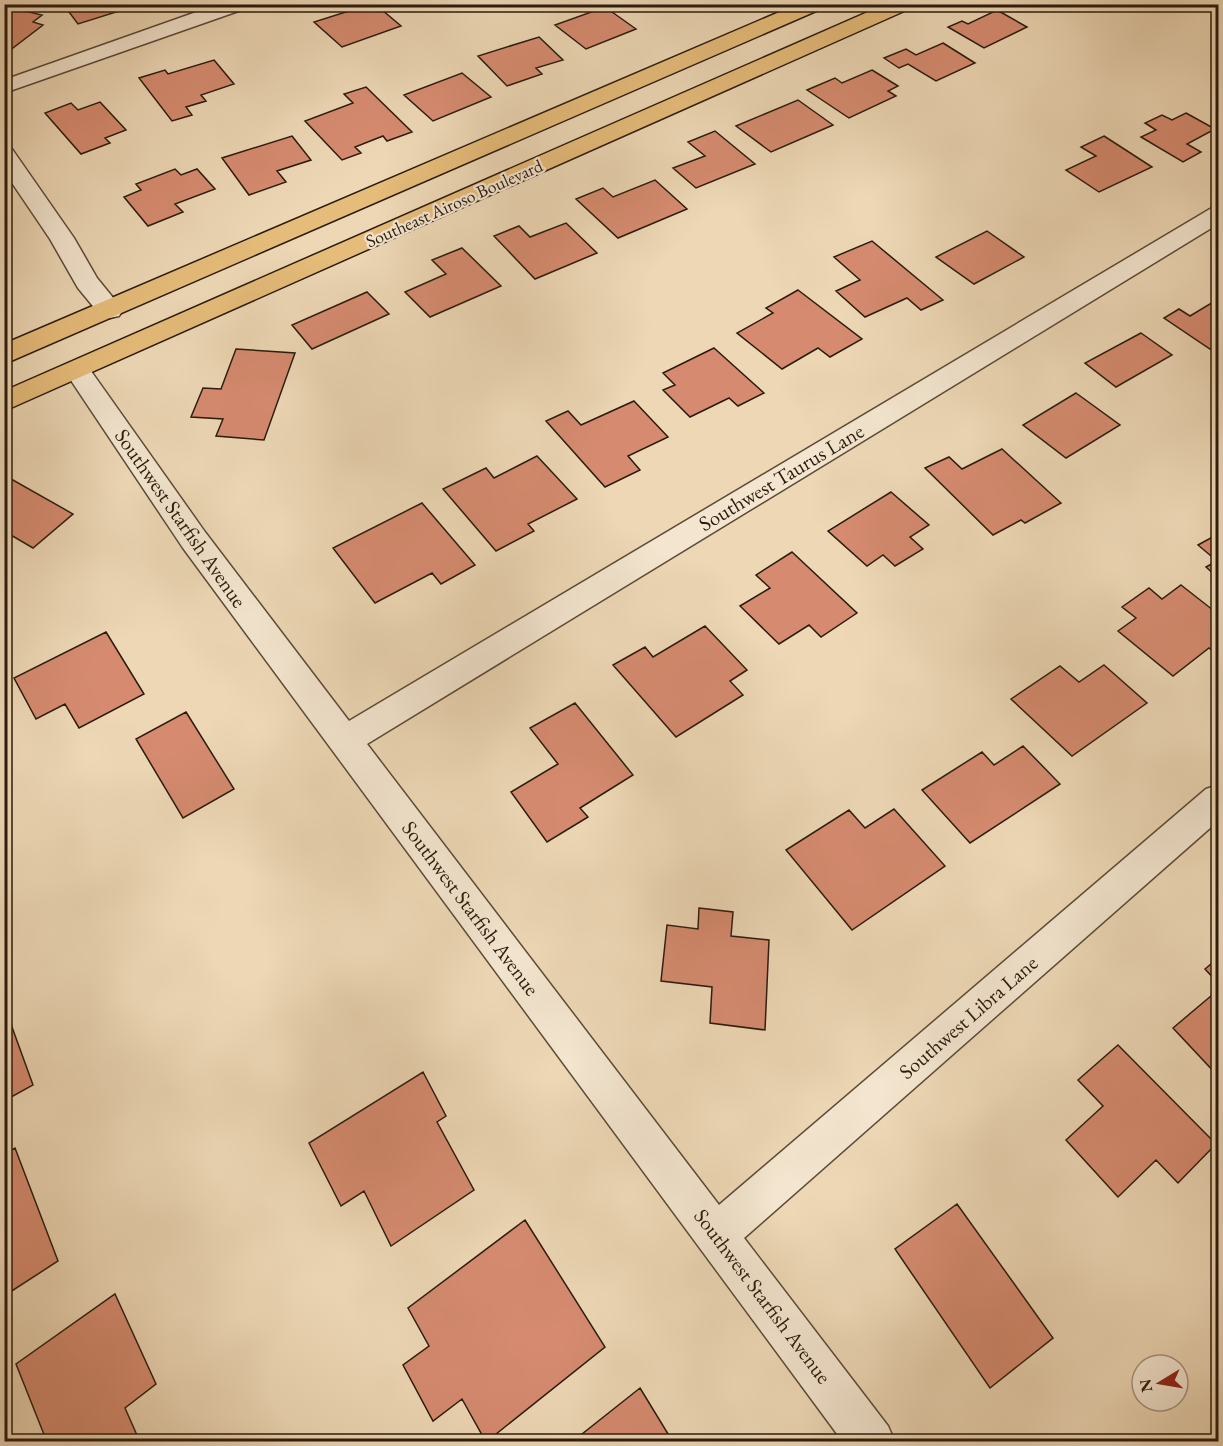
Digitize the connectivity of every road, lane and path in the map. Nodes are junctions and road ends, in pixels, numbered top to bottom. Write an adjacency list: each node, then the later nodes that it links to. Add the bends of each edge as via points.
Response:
1 (240, 4): 4 (street)
2 (816, 4): 7 (main road, Southeast Airoso Boulevard)
3 (904, 4): 9 (main road, Southeast Airoso Boulevard)
4 (4, 87)
5 (4, 154): 7 (street, via 87,282)
6 (1218, 214): 11 (street, Southwest Taurus Lane)
7 (110, 310): 8 (main road, Southeast Airoso Boulevard)
8 (4, 355)
9 (76, 370): 10 (main road, Southeast Airoso Boulevard); 11 (street, Southwest Starfish Avenue, via 194,540)
10 (4, 402)
11 (344, 741): 13 (street, Southwest Starfish Avenue)
12 (1218, 800): 13 (street, Southwest Libra Lane)
13 (717, 1234): 14 (street, Southwest Starfish Avenue)
14 (872, 1442)

